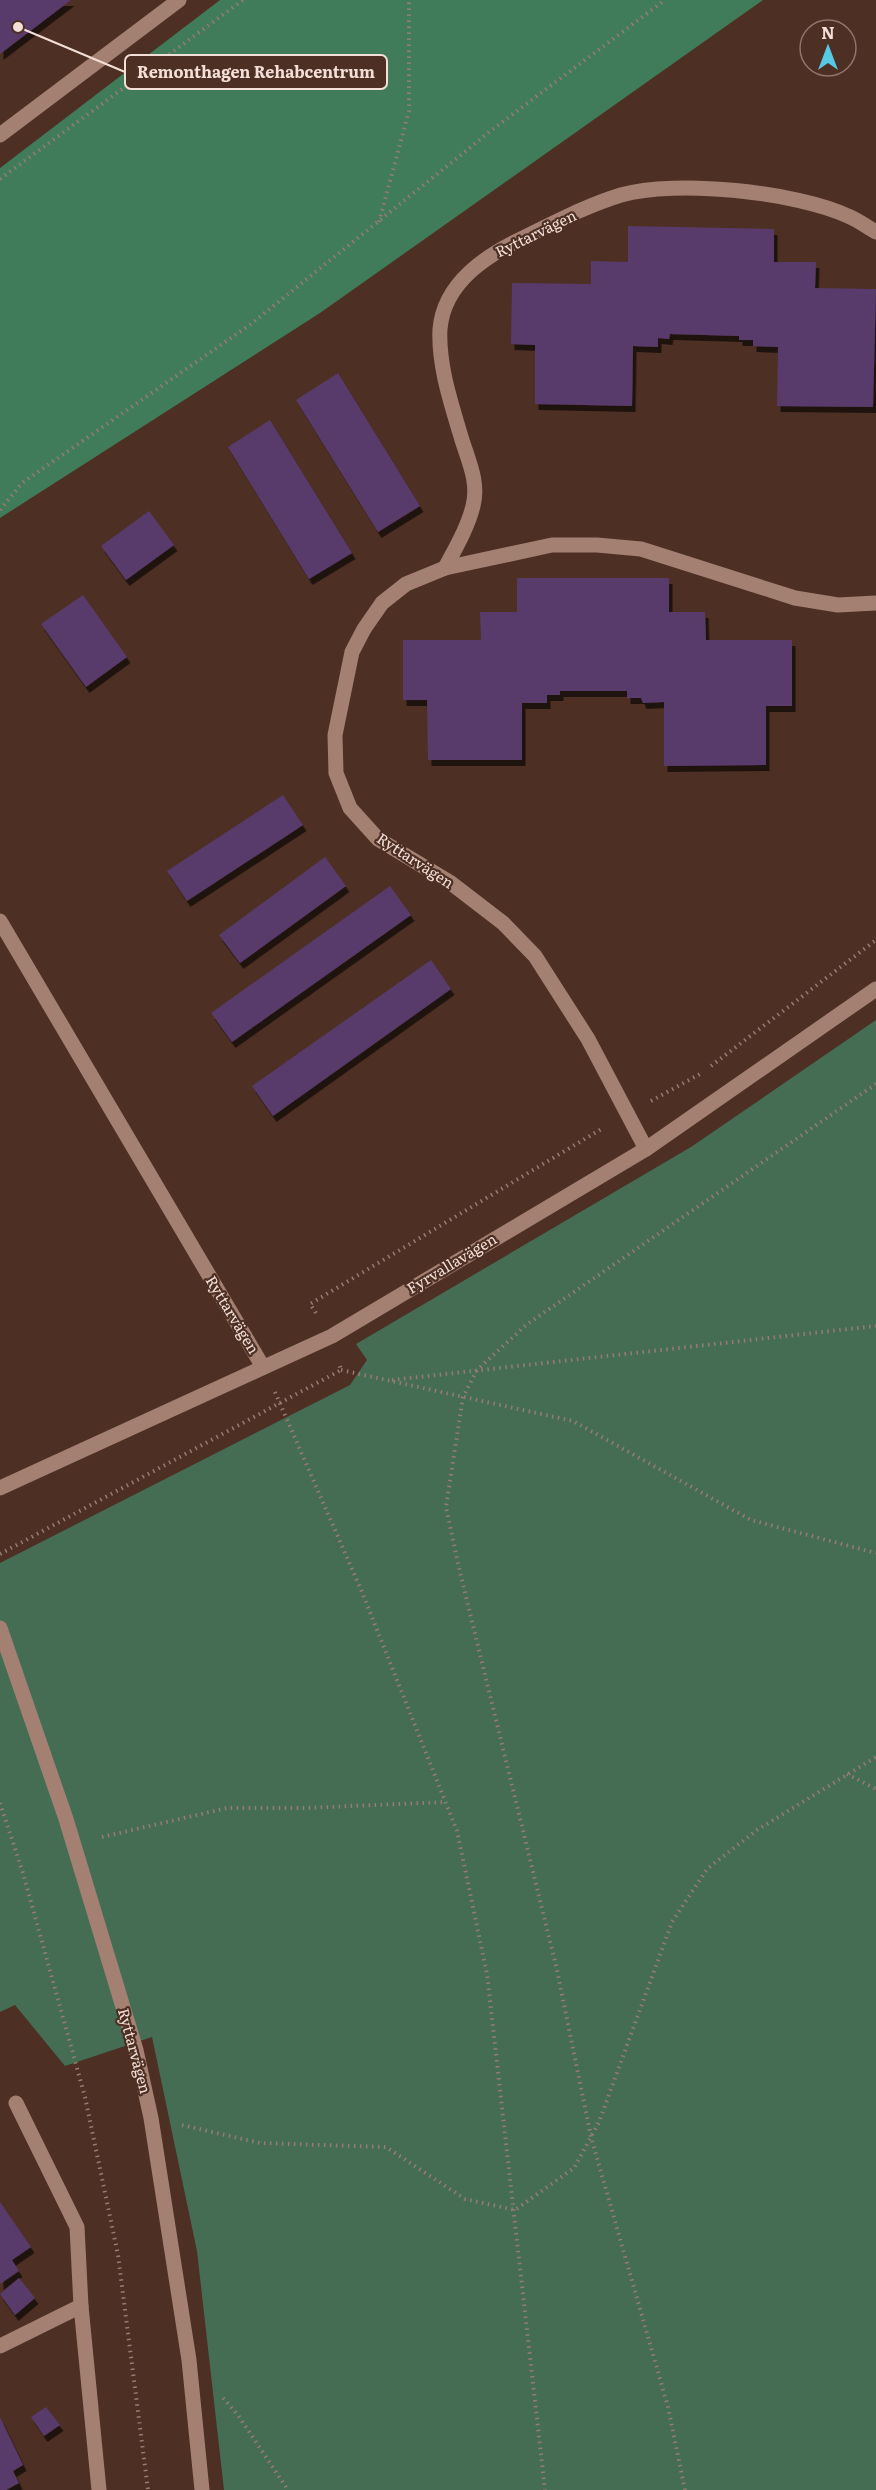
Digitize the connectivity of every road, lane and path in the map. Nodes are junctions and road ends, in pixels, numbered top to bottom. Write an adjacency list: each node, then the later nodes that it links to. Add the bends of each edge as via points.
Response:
1 (178, 0): 5 (street)
2 (243, 0): 6 (path)
3 (409, 0): 7 (path, via 409,111)
4 (665, 0): 7 (path, via 493,129)
5 (0, 135)
6 (0, 179)
7 (379, 223): 9 (path, via 251,324 22,483)
8 (876, 232): 10 (street, Ryttarvägen, via 847,215 795,201 732,190 671,187 621,195 566,217 503,247 467,272 449,299 440,328 451,402 475,483 473,506)
9 (1, 506)
10 (445, 568): 11 (street, Ryttarvägen, via 552,545 597,545 641,549 795,598 838,605); 15 (street, Ryttarvägen, via 406,584 382,603 364,629 352,652 335,735 336,773 350,808 378,839 451,883 503,923 535,956 588,1039)
11 (876, 603)
12 (1, 925): 17 (street, Ryttarvägen)
13 (876, 989): 15 (street, Fyrvallavägen)
14 (876, 1084): 19 (path, via 526,1325)
15 (646, 1149): 17 (street, Fyrvallavägen, via 332,1336)
16 (876, 1326): 19 (path)
17 (263, 1367): 22 (street, Fyrvallavägen); 28 (path, via 362,1592)
18 (341, 1370): 20 (path)
19 (477, 1370): 20 (path); 21 (path)
20 (388, 1381): 21 (path)
21 (463, 1397): 23 (path, via 573,1421 751,1520); 33 (path, via 446,1507 557,1970)
22 (0, 1488)
23 (876, 1553)
24 (0, 1628): 30 (street, Ryttarvägen)
25 (876, 1756): 26 (path)
26 (846, 1774): 27 (path); 33 (path, via 757,1830 707,1869 672,1922)
27 (876, 1789)
28 (446, 1802): 30 (path, via 227,1808); 34 (path, via 457,1831 487,1974)
29 (0, 1803): 39 (path, via 85,2097 118,2255)
30 (74, 1843): 32 (street, Ryttarvägen, via 136,2050)
31 (16, 2103): 35 (street, via 77,2227)
32 (151, 2118): 34 (path, via 260,2143 386,2147 465,2199); 37 (street, Ryttarvägen)
33 (591, 2137): 34 (path, via 574,2168); 43 (path, via 668,2407)
34 (515, 2210): 42 (path)
35 (81, 2307): 36 (street); 38 (street)
36 (0, 2346)
37 (189, 2360): 40 (street, Ryttarvägen); 41 (path, via 238,2415)
38 (99, 2490)
39 (148, 2490)
40 (202, 2490)
41 (288, 2490)
42 (546, 2490)
43 (685, 2490)

